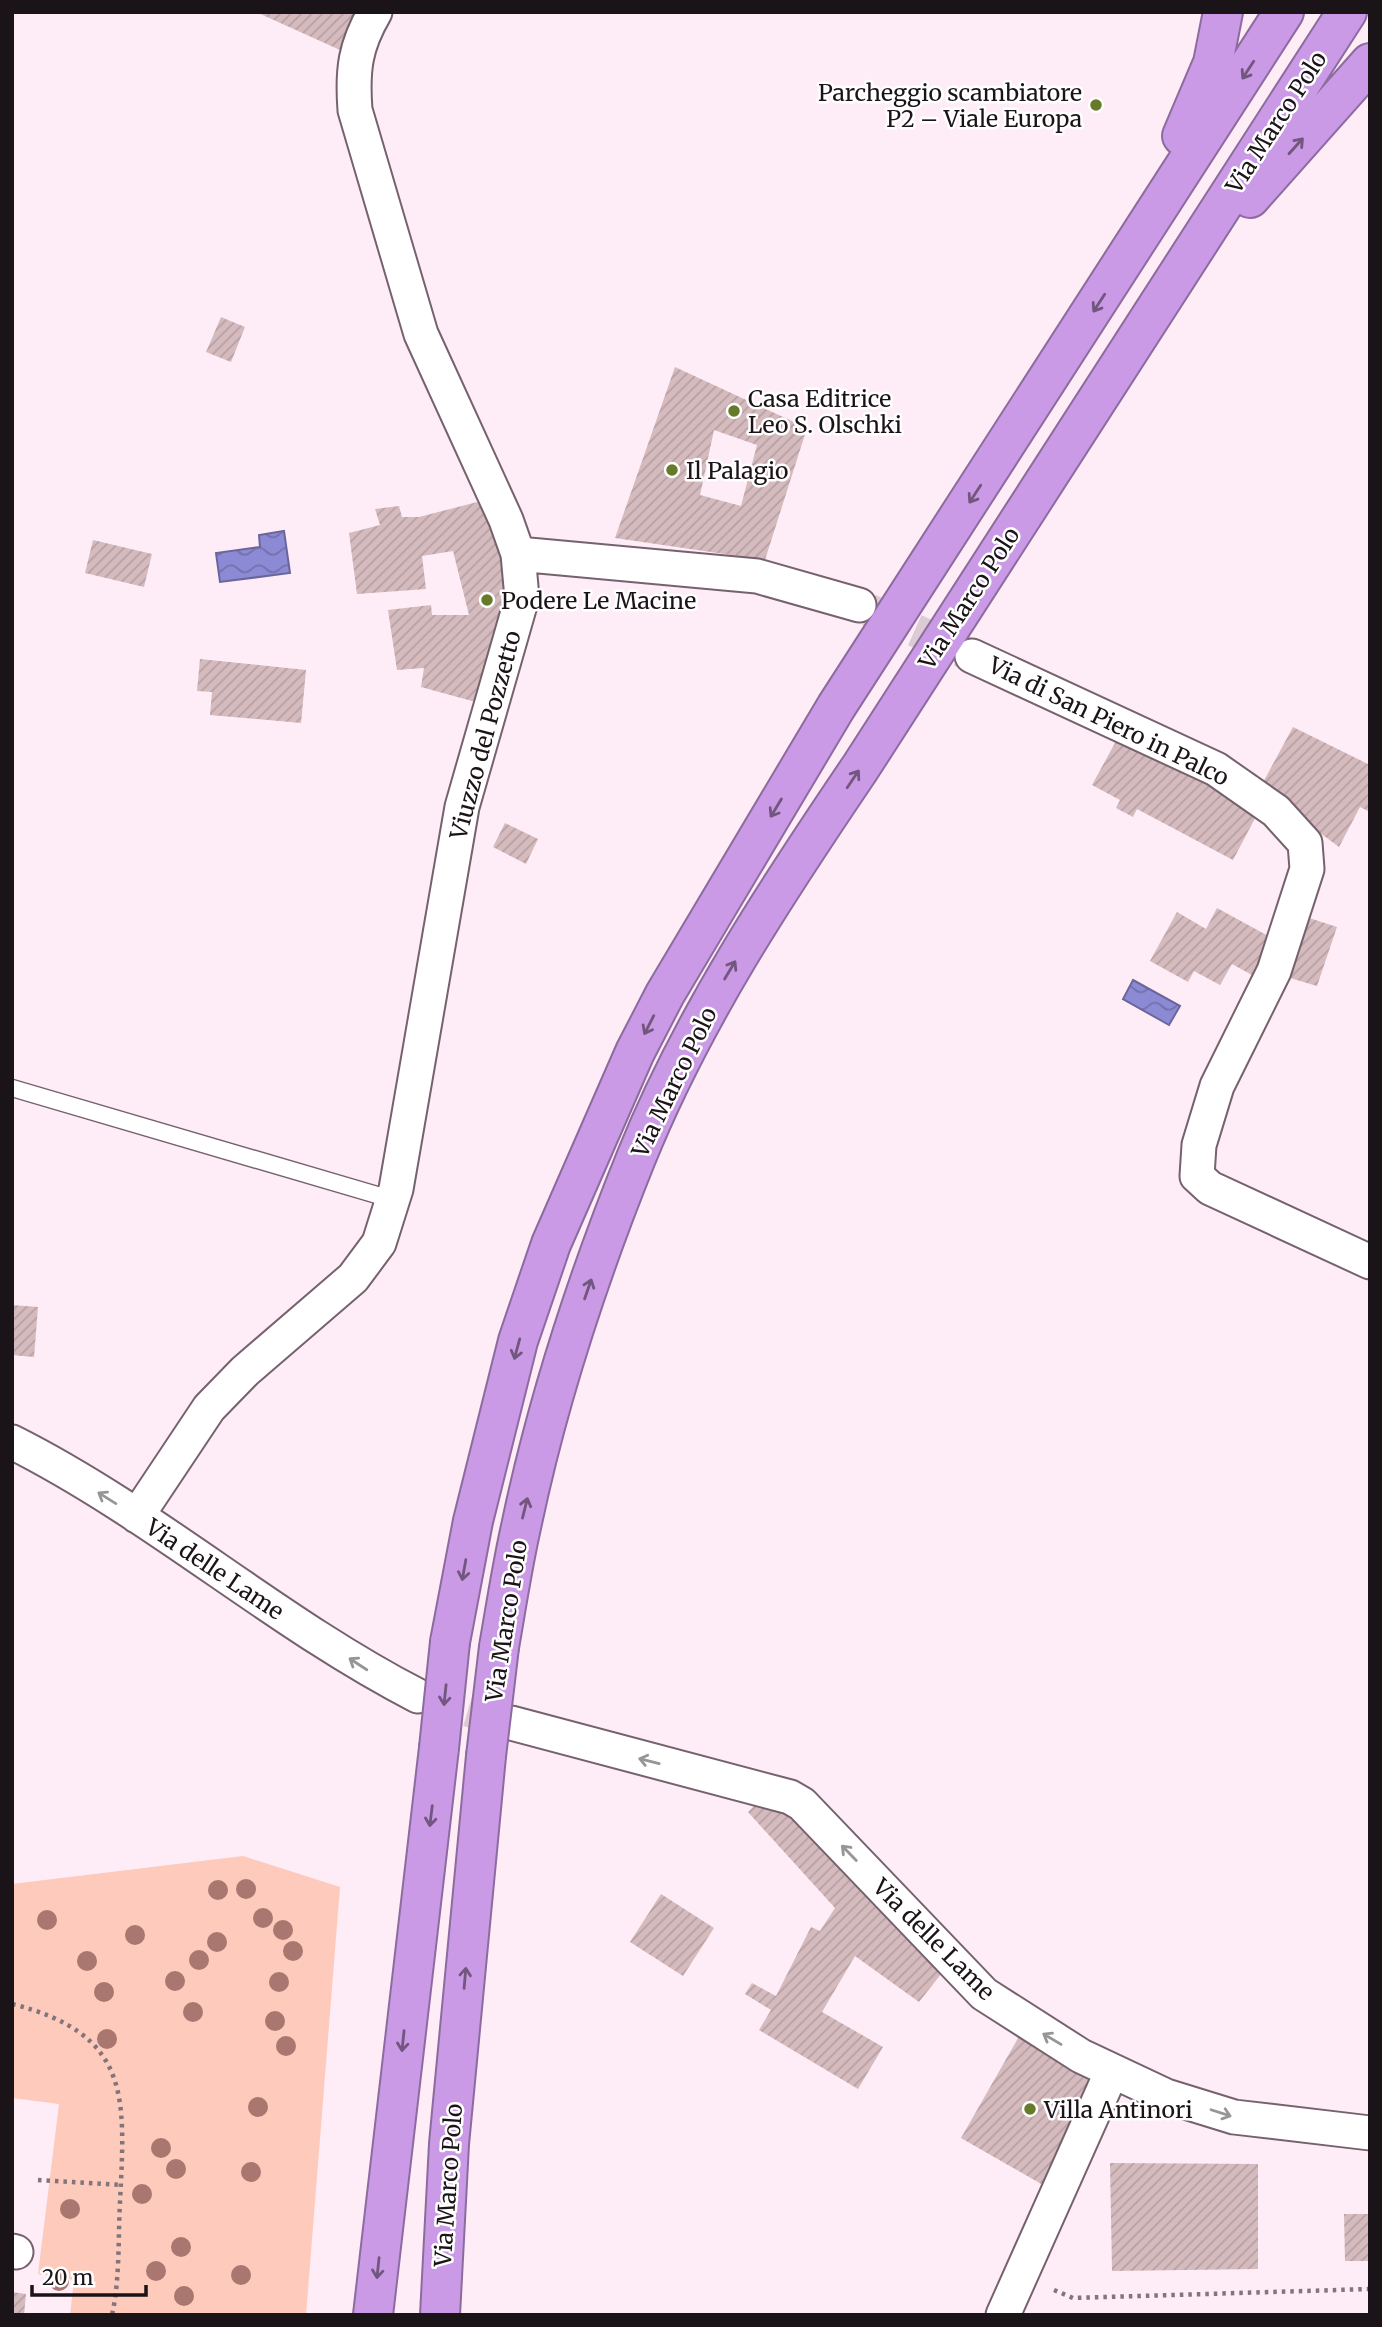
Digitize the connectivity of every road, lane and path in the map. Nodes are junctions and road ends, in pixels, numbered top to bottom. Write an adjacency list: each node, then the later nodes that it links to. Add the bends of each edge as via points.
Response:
1 (376, 12): 8 (street, Viuzzo del Pozzetto, via 360,38 353,79 355,110 421,334)
2 (1223, 12): 6 (highway, via 1220,41 1203,90)
3 (1284, 12): 6 (highway, Via Marco Polo, one-way to 6)
4 (1347, 12): 7 (highway, Via Marco Polo)
5 (1370, 63): 7 (highway, one-way to 5)
6 (1121, 269): 26 (highway, Via Marco Polo, one-way to 26, bridge, via 836,707 664,994 551,1244 519,1341 475,1509 450,1642)
7 (1170, 289): 27 (highway, Via Marco Polo, one-way to 7, bridge, via 449,2144 499,1647 542,1441 579,1317 636,1157 716,994 778,890)
8 (518, 555): 9 (street, via 757,576); 12 (street, Viuzzo del Pozzetto, via 522,598 462,807)
9 (859, 605)
10 (972, 656): 13 (street, Via di San Piero in Palco, via 1216,769 1276,810 1305,843 1307,869 1274,971 1217,1086 1199,1145 1197,1176 1210,1188)
11 (12, 1088): 12 (lane)
12 (394, 1200): 15 (street, Viuzzo del Pozzetto, via 379,1243 353,1278 209,1408)
13 (1370, 1262)
14 (12, 1442): 15 (street, Via delle Lame, one-way to 14)
15 (137, 1516): 16 (street, Via delle Lame, one-way to 15, via 366,1669)
16 (418, 1696)
17 (511, 1723): 19 (street, Via delle Lame, one-way to 17, via 1034,2028 985,1994 802,1804 790,1797)
18 (12, 2004): 22 (path, via 63,2021 85,2034 101,2052 120,2097 124,2124)
19 (1112, 2071): 20 (street, Via delle Lame, one-way to 20, via 1234,2117); 23 (street)
20 (1370, 2133)
21 (38, 2180): 22 (path)
22 (121, 2185): 25 (path)
23 (1022, 2277): 24 (path, via 1073,2298); 28 (street)
24 (1370, 2289)
25 (112, 2315)
26 (373, 2315)
27 (440, 2315)
28 (1003, 2315)

